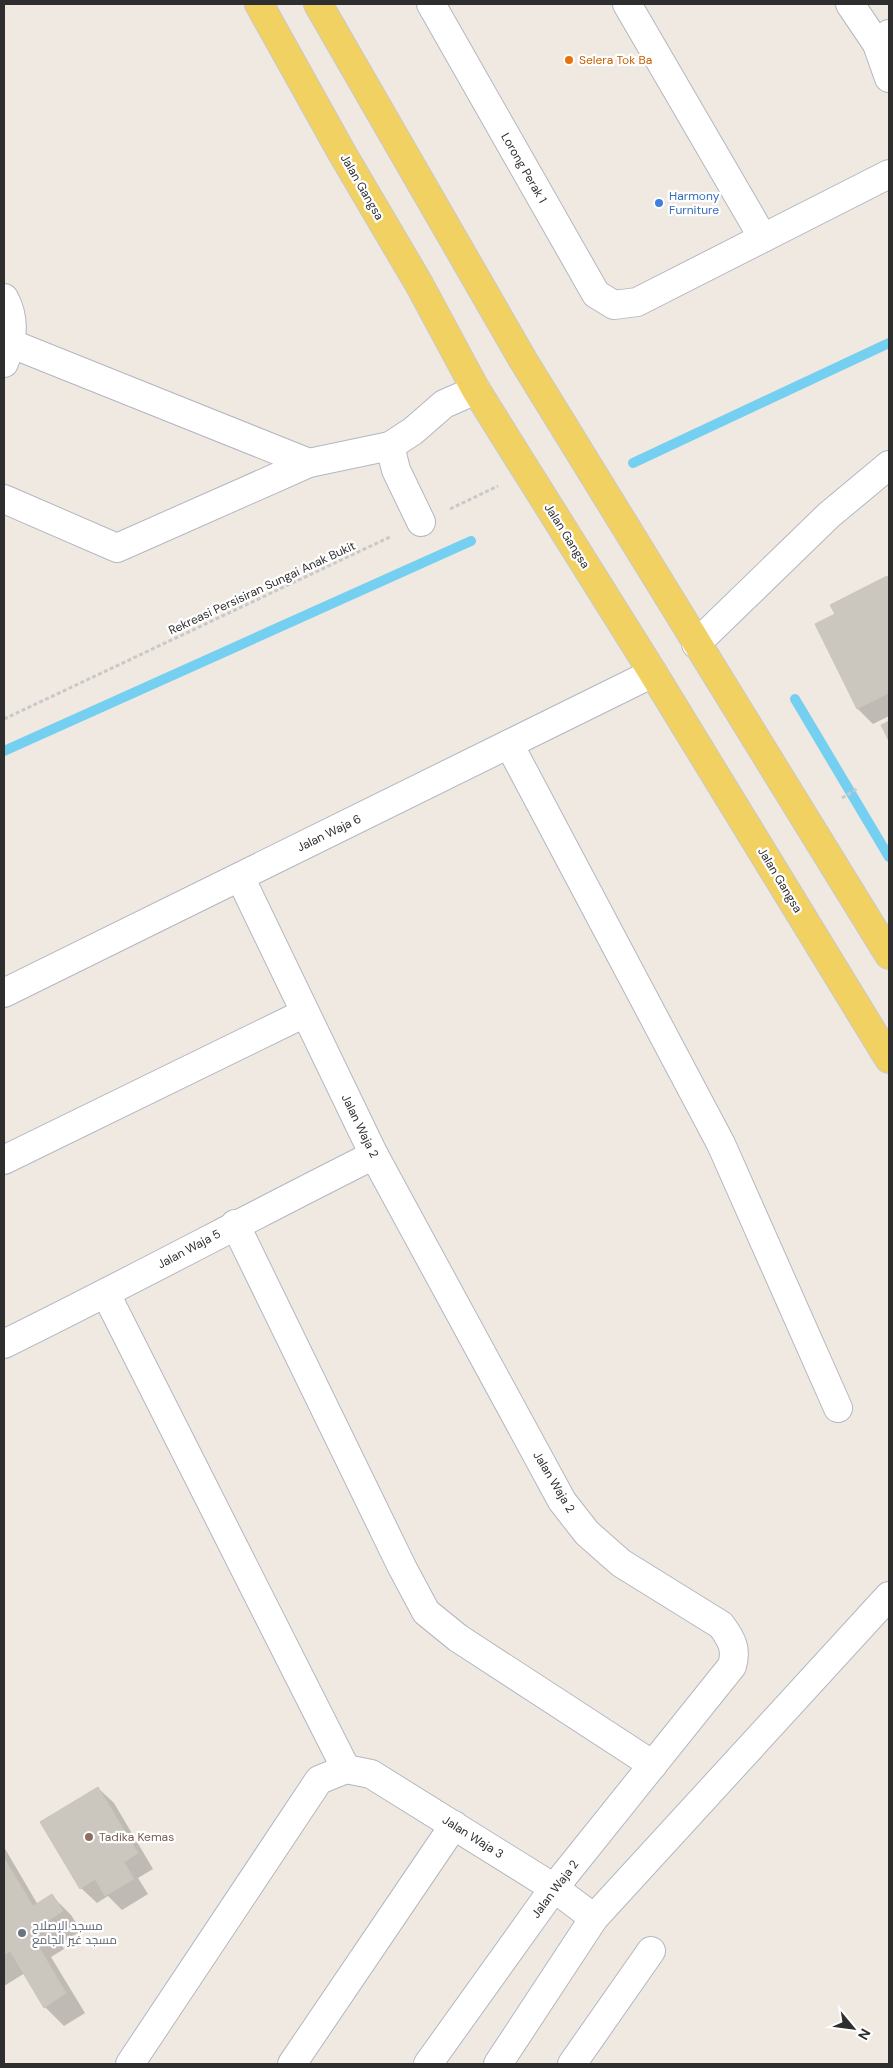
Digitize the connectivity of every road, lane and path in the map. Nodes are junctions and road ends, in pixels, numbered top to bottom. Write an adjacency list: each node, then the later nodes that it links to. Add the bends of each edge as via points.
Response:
1 (259, 4): 12 (main road, Jalan Gangsa)
2 (318, 4): 19 (main road, via 523,360)
3 (431, 4): 9 (street, Lorong Perak 1, via 596,294 614,305 638,302)
4 (626, 4): 9 (street)
5 (850, 4): 6 (street)
6 (883, 39): 7 (street)
7 (889, 78)
8 (889, 174): 9 (street)
9 (762, 238)
10 (4, 298): 11 (street, via 11,311)
11 (8, 354): 14 (street)
12 (476, 390): 13 (street, via 444,404); 16 (main road, Jalan Gangsa)
13 (390, 446): 14 (street); 18 (street, via 396,470)
14 (309, 463): 17 (street, via 117,548)
15 (889, 465): 19 (street, via 829,516)
16 (527, 472): 18 (path, Rekreasi Persisiran Sungai Anak Bukit); 20 (main road, Jalan Gangsa)
17 (4, 499)
18 (421, 522): 21 (path, Rekreasi Persisiran Sungai Anak Bukit)
19 (696, 644): 26 (main road)
20 (653, 673): 22 (street, Jalan Waja 6); 29 (main road, Jalan Gangsa)
21 (4, 719)
22 (509, 744): 25 (street, Jalan Waja 6); 35 (street, via 721,1144)
23 (857, 789): 24 (path)
24 (842, 798)
25 (240, 877): 27 (street, Jalan Waja 6); 28 (street, Jalan Waja 2)
26 (889, 955)
27 (4, 993)
28 (305, 1013): 30 (street, Jalan Waja 2); 31 (street)
29 (889, 1060)
30 (374, 1155): 32 (street, Jalan Waja 5); 37 (street, Jalan Waja 2, via 562,1501 587,1533 621,1563 721,1625 731,1638 736,1652 732,1666)
31 (4, 1160)
32 (236, 1224): 33 (street, Jalan Waja 5); 37 (street, via 426,1612 458,1638)
33 (106, 1294): 34 (street, Jalan Waja 5); 38 (street)
34 (4, 1344)
35 (838, 1408)
36 (889, 1596): 41 (street)
37 (653, 1765): 40 (street, Jalan Waja 2)
38 (346, 1770): 39 (street, Jalan Waja 3, via 371,1774); 43 (street, via 319,1780)
39 (454, 1825): 40 (street, Jalan Waja 3); 44 (street)
40 (554, 1888): 41 (street, Jalan Waja 3); 45 (street, Jalan Waja 2)
41 (594, 1918): 46 (street)
42 (651, 1951): 47 (street)
43 (130, 2064)
44 (292, 2064)
45 (428, 2064)
46 (498, 2064)
47 (572, 2064)

